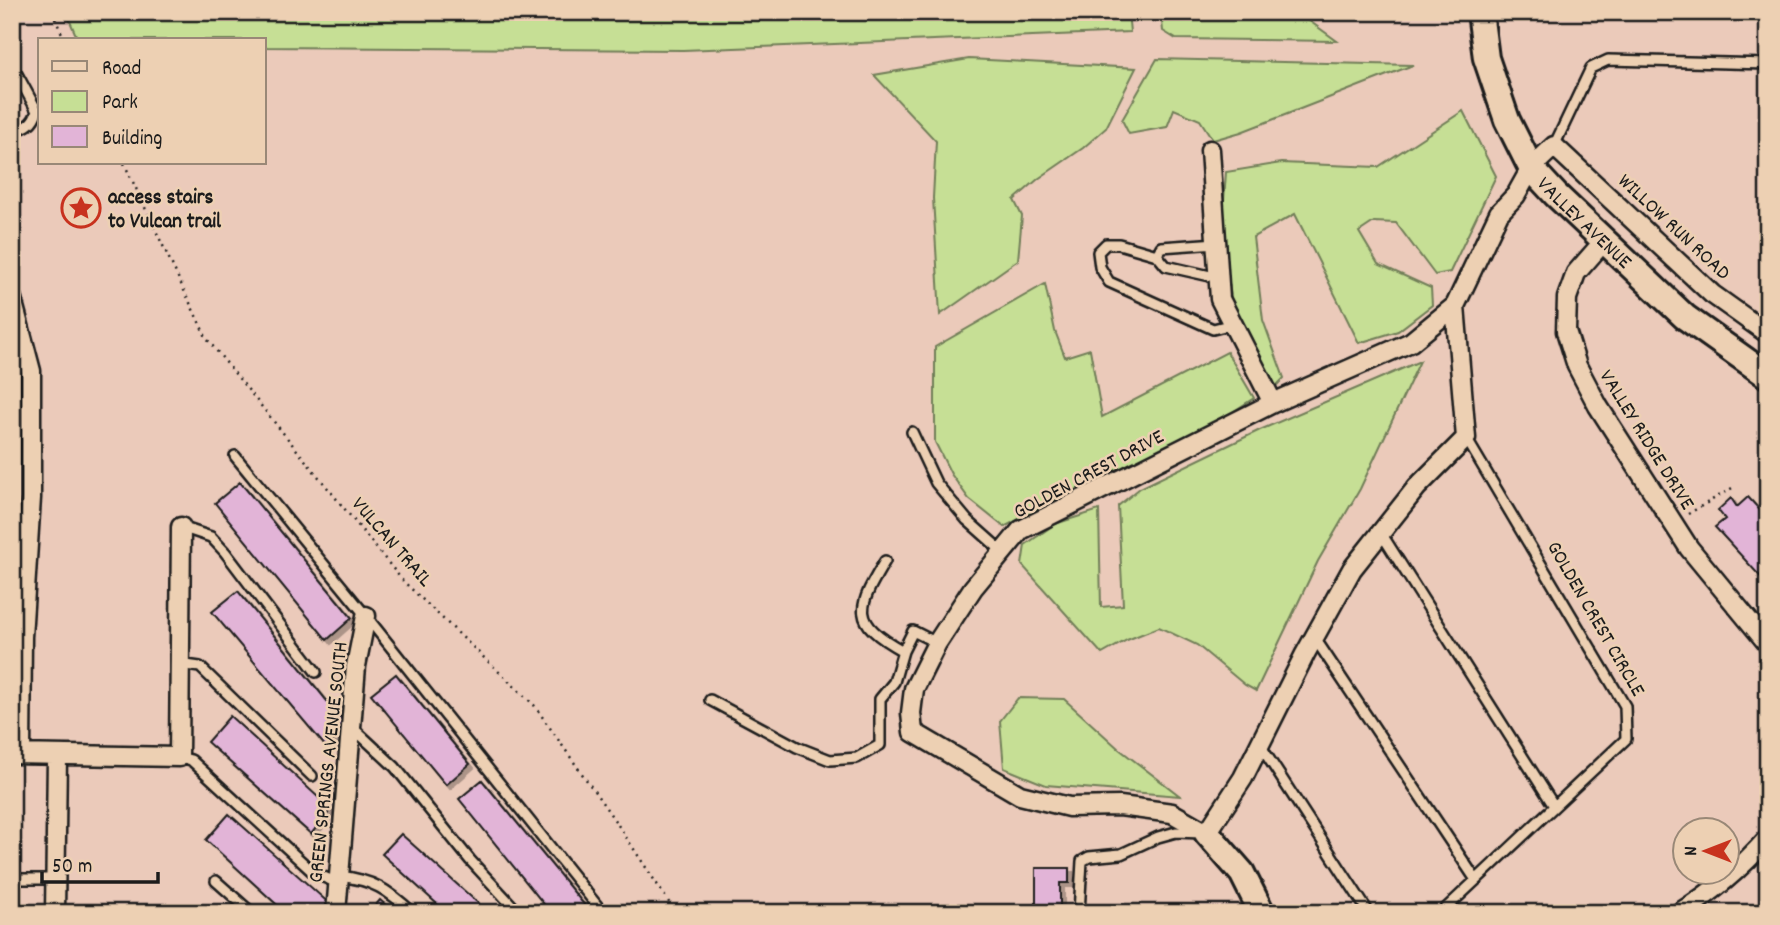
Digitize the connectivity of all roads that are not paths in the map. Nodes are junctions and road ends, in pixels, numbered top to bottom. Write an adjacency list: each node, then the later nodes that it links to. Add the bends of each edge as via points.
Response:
1 (1480, 12): 7 (main road, VALLEY AVENUE, via 1486,58 1507,120)
2 (1768, 64): 5 (lane, via 1608,60 1591,68)
3 (18, 74): 4 (lane, via 37,111 29,125)
4 (12, 132)
5 (1555, 146): 7 (street, GOLDEN CREST DRIVE); 15 (street, WILLOW RUN ROAD, via 1712,294)
6 (1210, 150): 9 (street)
7 (1531, 168): 8 (main road, VALLEY AVENUE); 13 (street, GOLDEN CREST DRIVE, via 1499,213)
8 (1604, 241): 16 (main road, VALLEY AVENUE, via 1685,317); 30 (street, VALLEY RIDGE DRIVE, via 1576,273 1567,298 1566,331 1577,366 1689,548)
9 (1217, 243): 10 (lane, via 1161,247); 11 (street)
10 (1157, 255): 11 (lane, via 1166,266); 14 (lane, via 1119,244 1106,244 1098,252 1109,282 1213,329)
11 (1219, 278): 14 (street, via 1220,299)
12 (12, 299): 21 (street, via 31,371 31,498)
13 (1455, 306): 17 (street, GOLDEN CREST DRIVE, via 1411,342); 19 (street, GOLDEN CREST CIRCLE)
14 (1233, 324): 17 (street)
15 (1768, 334)
16 (1768, 376)
17 (1273, 403): 24 (street, GOLDEN CREST DRIVE, via 1021,530)
18 (912, 432): 24 (lane, via 936,483 967,520)
19 (1466, 439): 23 (street, via 1417,487); 41 (lane, GOLDEN CREST CIRCLE, via 1625,706 1626,739)
20 (235, 456): 26 (lane)
21 (20, 524): 27 (street)
22 (181, 527): 32 (street); 33 (lane, via 218,544)
23 (1381, 532): 28 (street, via 1352,569); 41 (lane)
24 (1003, 552): 29 (street, GOLDEN CREST DRIVE)
25 (885, 561): 31 (lane, via 868,590 863,614 880,639)
26 (366, 616): 35 (street, GREEN SPRINGS AVENUE SOUTH); 54 (lane)
27 (17, 637): 37 (street)
28 (1314, 637): 36 (street); 47 (lane)
29 (937, 643): 31 (lane, via 913,631); 42 (street, GOLDEN CREST DRIVE, via 914,689 913,732 1020,795 1069,807 1120,806 1172,813)
30 (1768, 644)
31 (903, 651): 34 (lane, via 894,682 880,699 880,745 858,758 830,760 797,747)
32 (179, 664): 39 (street); 40 (lane, via 200,667)
33 (316, 672)
34 (710, 699)
35 (351, 726): 46 (street, GREEN SPRINGS AVENUE SOUTH); 53 (lane, via 395,767)
36 (1260, 745): 42 (street); 57 (lane)
37 (17, 754): 38 (street)
38 (57, 756): 39 (street); 44 (street)
39 (179, 757): 46 (lane, via 191,760 314,873)
40 (312, 776)
41 (1554, 806): 47 (lane, GOLDEN CREST CIRCLE)
42 (1207, 833): 55 (lane, via 1176,832 1121,854 1089,857 1082,862); 56 (main road, via 1242,873)
43 (1768, 838): 59 (street, via 1749,859)
44 (55, 878): 45 (lane); 49 (street)
45 (12, 879)
46 (338, 879): 51 (street, GREEN SPRINGS AVENUE SOUTH); 52 (lane, via 375,884)
47 (1476, 880): 58 (lane, GOLDEN CREST CIRCLE)
48 (216, 881): 50 (lane)
49 (55, 913)
50 (252, 913)
51 (336, 913)
52 (413, 913)
53 (519, 913)
54 (603, 913)
55 (1079, 913)
56 (1262, 913)
57 (1369, 913)
58 (1441, 913)
59 (1679, 913)

